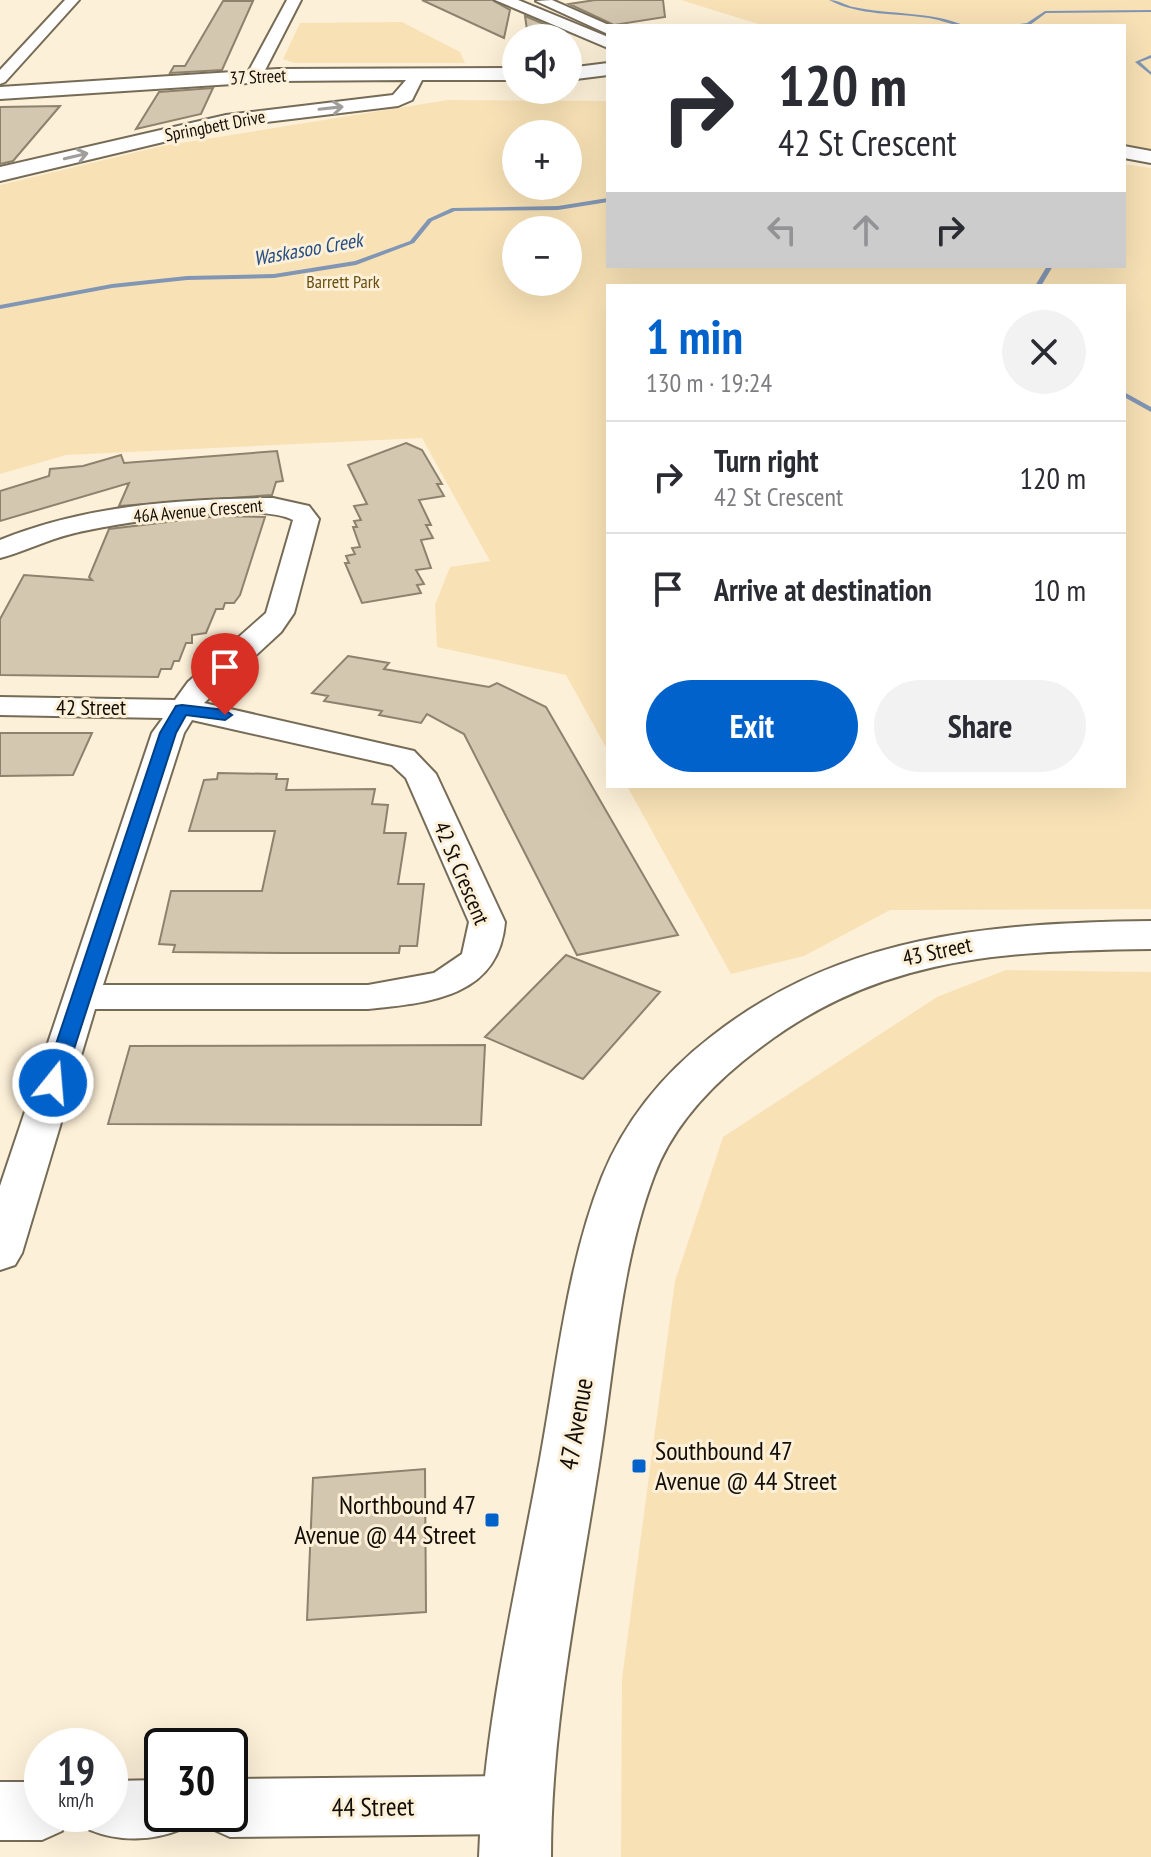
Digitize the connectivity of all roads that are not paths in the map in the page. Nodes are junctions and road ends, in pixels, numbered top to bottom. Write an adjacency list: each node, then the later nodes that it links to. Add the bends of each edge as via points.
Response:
1 (72, 0): 12 (street)
2 (294, 0): 11 (street)
3 (503, 0): 6 (street)
4 (543, 1): 5 (street)
5 (606, 29)
6 (606, 42)
7 (606, 69): 8 (street)
8 (582, 72)
9 (420, 74): 10 (street, 37 Street); 11 (street, 37 Street); 16 (street, Springbett Drive, one-way to 9, via 226,121 398,100)
10 (502, 74)
11 (254, 76): 13 (street, 37 Street)
12 (0, 79)
13 (0, 93)
14 (1126, 152): 15 (street)
15 (1151, 157)
16 (0, 174)
17 (0, 550): 19 (street, 46A Avenue Crescent, via 45,531 98,520 253,506 300,512 306,519 280,613)
18 (0, 706): 19 (street, 42 Street)
19 (182, 709): 21 (street, via 168,733); 21 (street, 42 St Crescent, via 347,743 411,763 487,922 488,940 468,970 402,993)
20 (1151, 935): 22 (street, 43 Street, via 1025,937 918,953 829,983)
21 (80, 997): 23 (street)
22 (741, 1034): 27 (street, 47 Avenue, via 664,1113 643,1143 618,1206 601,1277 526,1720)
23 (0, 1253)
24 (248, 1809): 27 (street, 44 Street)
25 (0, 1811): 26 (street)
26 (24, 1811)
27 (515, 1831)

